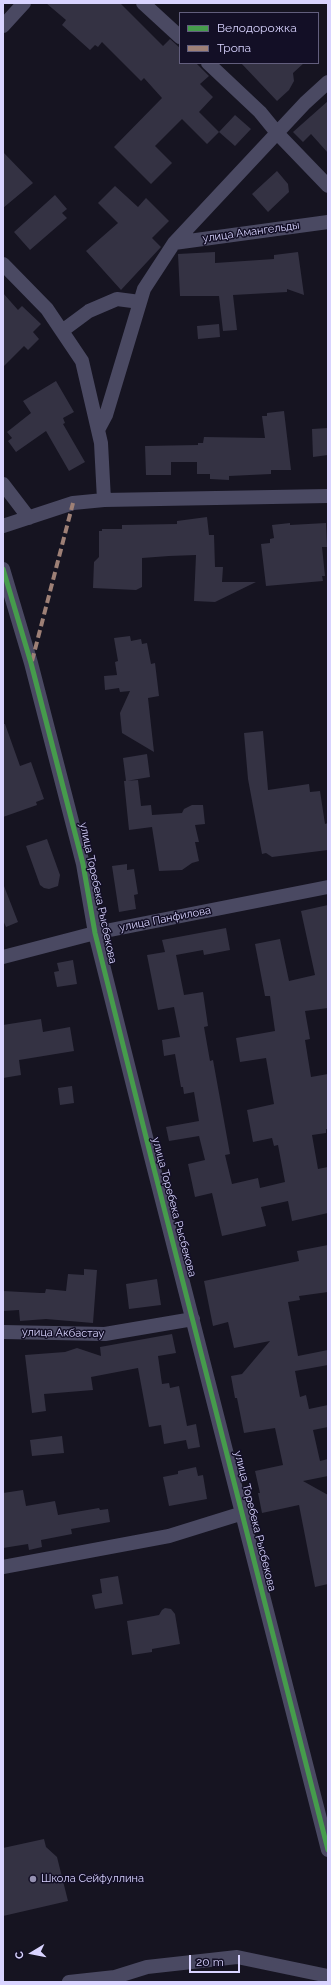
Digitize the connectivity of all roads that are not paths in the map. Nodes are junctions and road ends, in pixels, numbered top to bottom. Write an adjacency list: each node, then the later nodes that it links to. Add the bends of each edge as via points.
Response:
1 (24, 3): 3 (street)
2 (143, 3): 4 (street)
3 (3, 26)
4 (179, 36)
5 (209, 64): 7 (street, via 260,112)
6 (328, 82): 7 (street, via 305,103)
7 (278, 134): 8 (street); 10 (street)
8 (328, 186)
9 (328, 222): 10 (street, улица Амангельды)
10 (174, 243): 12 (street, via 144,289)
11 (3, 264): 13 (street, via 47,310)
12 (140, 302): 13 (street, via 117,299 89,312); 14 (street, via 106,415)
13 (62, 331): 14 (street, via 82,361)
14 (98, 430): 17 (street)
15 (3, 484): 18 (street)
16 (328, 496): 17 (street)
17 (104, 500): 18 (street, via 73,503)
18 (29, 518): 19 (street)
19 (3, 526)
20 (3, 569): 22 (street, улица Торебека Рысбекова, via 31,663 83,864)
21 (328, 887): 22 (street, улица Панфилова)
22 (96, 933): 23 (street, улица Панфилова); 24 (street, улица Торебека Рысбекова)
23 (3, 957)
24 (193, 1319): 25 (street, улица Акбастау, via 106,1334); 26 (street, улица Торебека Рысбекова)
25 (3, 1332)
26 (243, 1513): 27 (street, via 169,1536); 28 (street, улица Торебека Рысбекова)
27 (3, 1567)
28 (328, 1850)
29 (328, 1976): 30 (street, via 236,1957 147,1967)
30 (115, 1979): 31 (street)
31 (70, 1982)

